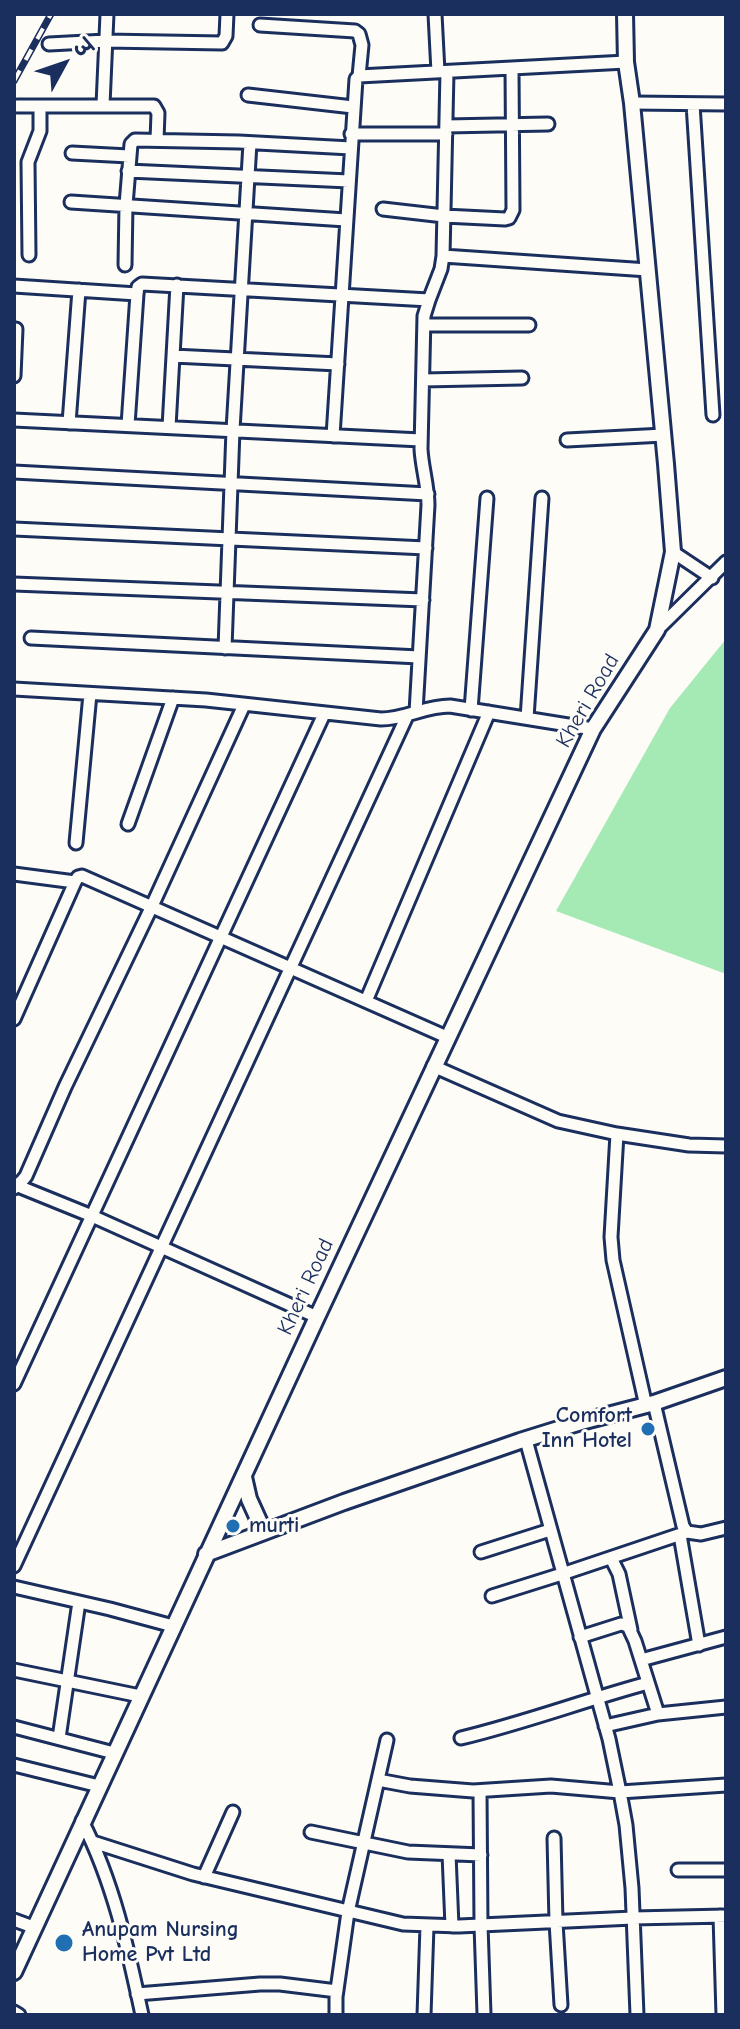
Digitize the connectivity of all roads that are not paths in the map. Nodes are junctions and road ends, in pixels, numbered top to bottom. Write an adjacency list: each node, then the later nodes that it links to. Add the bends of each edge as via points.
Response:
1 (107, 14): 6 (street)
2 (227, 14): 6 (street, via 222,43)
3 (435, 14): 10 (street)
4 (625, 14): 8 (street)
5 (260, 25): 11 (street, via 355,31 362,45)
6 (106, 41): 7 (street); 16 (street)
7 (49, 44)
8 (626, 62): 9 (street); 13 (street)
9 (512, 68): 10 (street); 21 (street)
10 (442, 72): 11 (street); 22 (street)
11 (359, 76): 19 (street)
12 (248, 95): 19 (street)
13 (632, 103): 14 (street); 41 (street)
14 (693, 104): 15 (street); 58 (street)
15 (726, 104)
16 (103, 105): 18 (street); 24 (street, via 154,106)
17 (17, 106): 18 (street)
18 (40, 106): 38 (street, via 40,131 28,162)
19 (353, 107): 23 (street)
20 (548, 124): 21 (street)
21 (512, 125): 22 (street); 36 (street, via 512,214 505,219)
22 (446, 130): 23 (street); 36 (street)
23 (351, 134): 26 (street)
24 (157, 140): 25 (street); 28 (street, via 135,140)
25 (250, 143): 26 (street); 30 (street)
26 (351, 148): 31 (street)
27 (72, 153): 28 (street)
28 (129, 156): 29 (street)
29 (128, 171): 30 (street); 33 (street)
30 (248, 177): 31 (street); 35 (street)
31 (349, 181): 37 (street)
32 (71, 202): 33 (street)
33 (126, 205): 35 (street); 40 (street)
34 (383, 209): 36 (street)
35 (246, 213): 37 (street); 44 (street)
36 (444, 216): 39 (street)
37 (346, 220): 47 (street)
38 (29, 255)
39 (443, 256): 41 (street); 48 (street)
40 (125, 265)
41 (648, 270): 64 (street)
42 (177, 285): 44 (street); 46 (street, via 142,284); 52 (street)
43 (14, 286): 45 (street)
44 (241, 288): 47 (street); 53 (street)
45 (79, 290): 46 (street); 60 (street)
46 (137, 294): 61 (street)
47 (342, 294): 48 (street); 54 (street)
48 (429, 300): 49 (street)
49 (424, 325): 50 (street); 57 (street)
50 (529, 325)
51 (16, 329): 55 (street)
52 (173, 356): 53 (street); 62 (street)
53 (237, 359): 54 (street); 63 (street)
54 (338, 364): 65 (street)
55 (14, 376)
56 (522, 378): 57 (street)
57 (423, 380): 66 (street)
58 (713, 415)
59 (14, 420): 60 (street)
60 (69, 423): 61 (street)
61 (128, 425): 62 (street)
62 (169, 427): 63 (street)
63 (233, 430): 65 (street); 69 (street)
64 (664, 435): 67 (street); 76 (street)
65 (333, 436): 66 (street)
66 (421, 440): 70 (street)
67 (567, 440)
68 (14, 472): 69 (street)
69 (231, 483): 70 (street); 74 (street)
70 (428, 494): 75 (street)
71 (487, 498): 90 (street)
72 (542, 498): 94 (street)
73 (14, 529): 74 (street)
74 (229, 539): 75 (street); 80 (street)
75 (426, 548): 81 (street)
76 (673, 552): 78 (street); 82 (street)
77 (726, 562): 78 (street)
78 (712, 578): 82 (street)
79 (14, 584): 80 (street)
80 (227, 592): 81 (street); 84 (street)
81 (423, 600): 85 (street)
82 (657, 630): 95 (street, Kheri Road)
83 (31, 638): 84 (street)
84 (225, 648): 85 (street)
85 (419, 657): 93 (street)
86 (14, 689): 87 (street)
87 (90, 694): 88 (street); 97 (street)
88 (173, 698): 89 (street); 96 (street)
89 (244, 705): 92 (street); 100 (street)
90 (471, 710): 91 (street); 93 (street, via 436,706)
91 (489, 712): 94 (street); 103 (street)
92 (324, 714): 93 (street, via 381,719); 101 (street)
93 (412, 714): 102 (street)
94 (527, 718): 95 (street)
95 (593, 729): 105 (street, Kheri Road)
96 (128, 824)
97 (76, 843)
98 (14, 874): 99 (street)
99 (75, 882): 100 (street, via 82,876); 104 (street)
100 (152, 906): 101 (street); 109 (street, via 26,1176)
101 (222, 938): 102 (street); 110 (street)
102 (290, 968): 103 (street); 111 (street)
103 (366, 1001): 105 (street)
104 (14, 1019)
105 (449, 1038): 106 (street, Kheri Road)
106 (433, 1066): 107 (street, via 558,1121); 112 (street, Kheri Road)
107 (617, 1134): 108 (street); 115 (street, via 613,1260)
108 (726, 1146)
109 (16, 1187): 110 (street)
110 (92, 1216): 111 (street); 114 (street)
111 (160, 1247): 112 (street); 125 (street)
112 (317, 1317): 117 (street, Kheri Road)
113 (726, 1378): 115 (street)
114 (14, 1384)
115 (650, 1405): 116 (street); 121 (street)
116 (526, 1440): 119 (street); 120 (street)
117 (244, 1477): 120 (street); 123 (street, Kheri Road)
118 (726, 1528): 121 (street)
119 (550, 1530): 122 (street); 126 (street)
120 (264, 1532): 123 (street)
121 (683, 1534): 124 (street); 134 (street)
122 (481, 1552)
123 (206, 1554): 130 (street, Kheri Road)
124 (611, 1558): 126 (street); 131 (street)
125 (14, 1566)
126 (562, 1574): 128 (street); 132 (street)
127 (14, 1587): 129 (street)
128 (492, 1596)
129 (79, 1602): 130 (street); 137 (street)
130 (173, 1626): 139 (street, Kheri Road)
131 (631, 1630): 132 (street, via 621,1624); 135 (street)
132 (580, 1637): 140 (street)
133 (726, 1637): 134 (street)
134 (699, 1645): 135 (street)
135 (641, 1660): 138 (street)
136 (14, 1670): 137 (street)
137 (67, 1680): 139 (street); 145 (street)
138 (648, 1683): 140 (street); 142 (street)
139 (140, 1696): 148 (street, Kheri Road)
140 (597, 1697): 143 (street); 146 (street)
141 (726, 1707): 142 (street)
142 (658, 1714): 143 (street)
143 (605, 1726): 154 (street)
144 (14, 1727): 145 (street)
145 (59, 1738): 148 (street)
146 (461, 1738)
147 (387, 1740): 150 (street)
148 (114, 1753): 152 (street, Kheri Road)
149 (14, 1765): 152 (street)
150 (378, 1780): 153 (street); 160 (street)
151 (726, 1785): 154 (street)
152 (99, 1786): 156 (street, Kheri Road)
153 (480, 1791): 154 (street, via 541,1786); 162 (street)
154 (620, 1792): 168 (street)
155 (233, 1812): 165 (street)
156 (82, 1821): 159 (street); 174 (street, Kheri Road)
157 (311, 1832): 160 (street)
158 (554, 1838): 170 (street)
159 (93, 1842): 165 (street); 177 (street)
160 (364, 1843): 161 (street); 166 (street)
161 (449, 1854): 162 (street); 173 (street)
162 (481, 1855): 171 (street)
163 (678, 1870): 164 (street)
164 (726, 1870)
165 (204, 1877): 166 (street)
166 (348, 1912): 172 (street); 176 (street)
167 (723, 1916): 168 (street); 184 (street)
168 (633, 1918): 170 (street); 183 (street)
169 (14, 1920): 174 (street)
170 (556, 1922): 171 (street); 178 (street)
171 (481, 1925): 173 (street); 179 (street)
172 (427, 1926): 173 (street); 182 (street)
173 (452, 1926)
174 (33, 1927): 175 (street, Kheri Road)
175 (14, 1972)
176 (337, 1991): 177 (street, via 260,1984); 181 (street)
177 (137, 1994): 180 (street)
178 (561, 2005)
179 (484, 2014)
180 (142, 2015)
181 (336, 2015)
182 (424, 2015)
183 (637, 2015)
184 (723, 2015)

